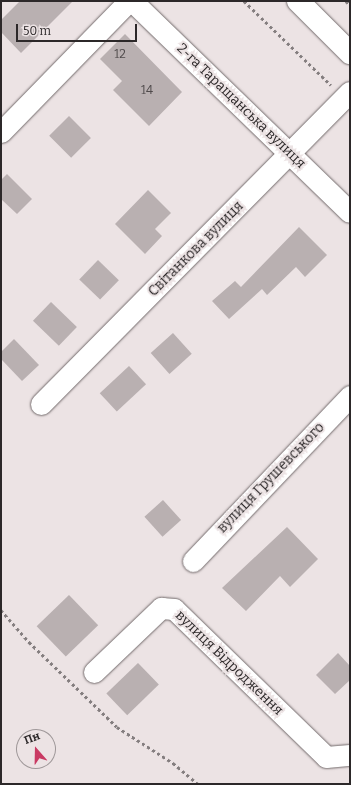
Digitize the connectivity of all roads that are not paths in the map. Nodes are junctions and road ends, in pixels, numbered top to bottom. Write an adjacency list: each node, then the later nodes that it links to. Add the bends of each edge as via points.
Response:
1 (131, 1): 5 (street); 6 (street, 2-га Таращанська вулиця)
2 (298, 1): 3 (main road)
3 (350, 53)
4 (347, 95): 6 (street, Світанкова вулиця)
5 (1, 132)
6 (292, 154): 7 (street, 2-га Таращанська вулиця); 9 (street, Світанкова вулиця)
7 (350, 212)
8 (350, 396): 10 (street, вулиця Грушевського)
9 (41, 404)
10 (193, 561)
11 (94, 672): 12 (street, вулиця Відродження, via 161,608 174,609 326,757)
12 (350, 755)

